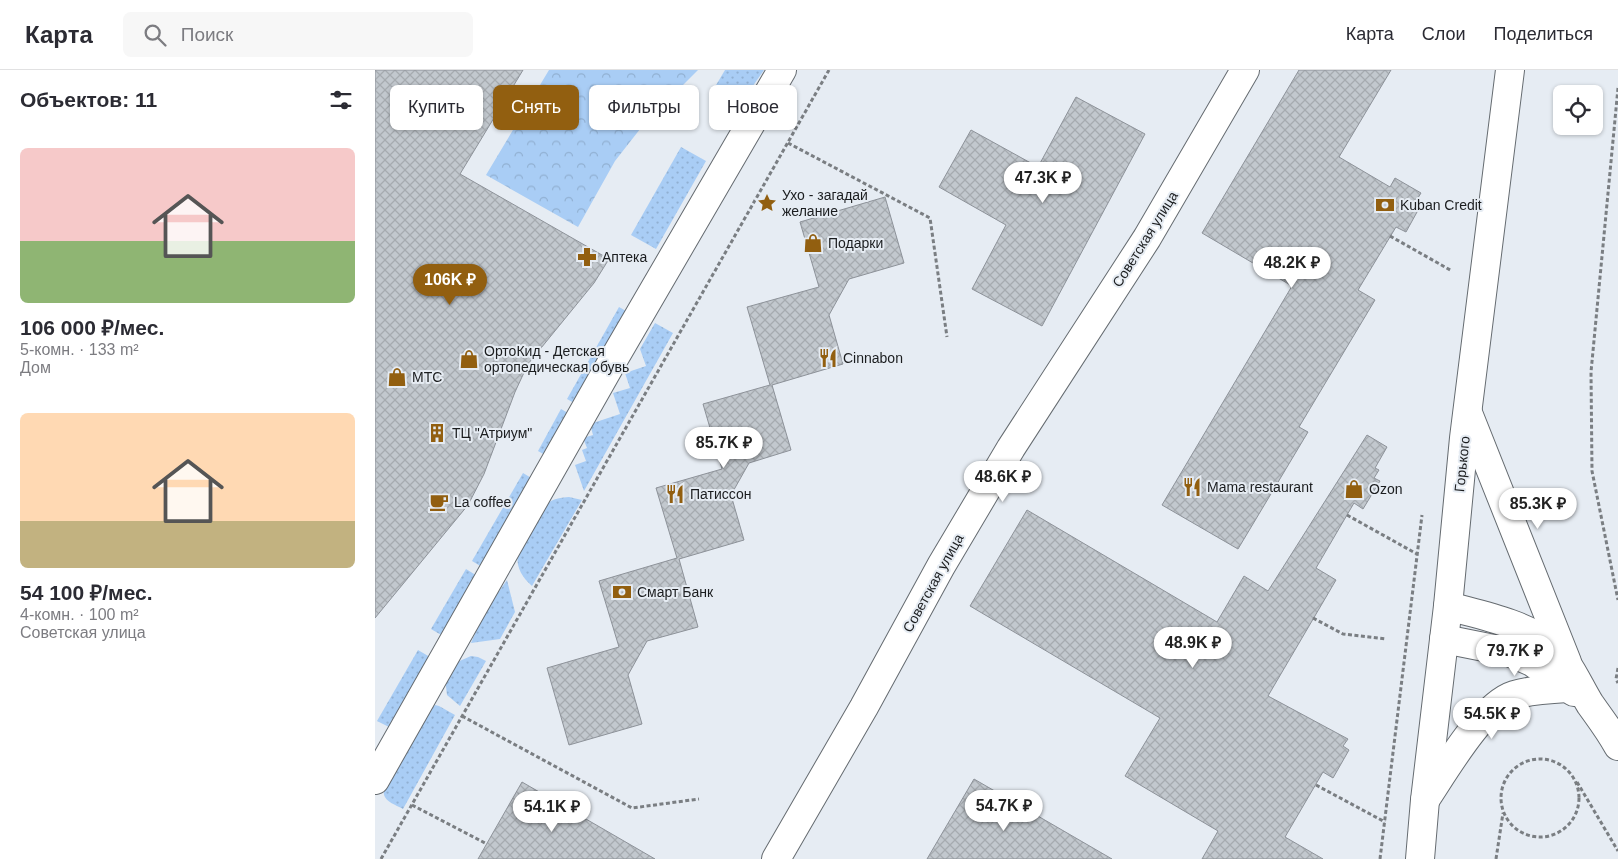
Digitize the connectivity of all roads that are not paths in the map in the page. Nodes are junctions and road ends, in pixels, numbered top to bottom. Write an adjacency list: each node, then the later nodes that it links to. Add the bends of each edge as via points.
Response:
1 (782, 70): 9 (street)
2 (1245, 70): 11 (street, Советская улица, via 1147,238 1011,448)
3 (1510, 70): 4 (street, Горького)
4 (1468, 413): 5 (street, Горького); 7 (street)
5 (1448, 606): 6 (street, Горького); 7 (street, via 1531,632 1549,644)
6 (1444, 638): 7 (street, via 1509,652); 10 (street, Горького)
7 (1568, 675): 8 (street, via 1600,716); 10 (street, via 1497,704 1479,721)
8 (1618, 746)
9 (375, 780)
10 (1425, 800): 12 (street, Горького)
11 (776, 859)
12 (1420, 859)

